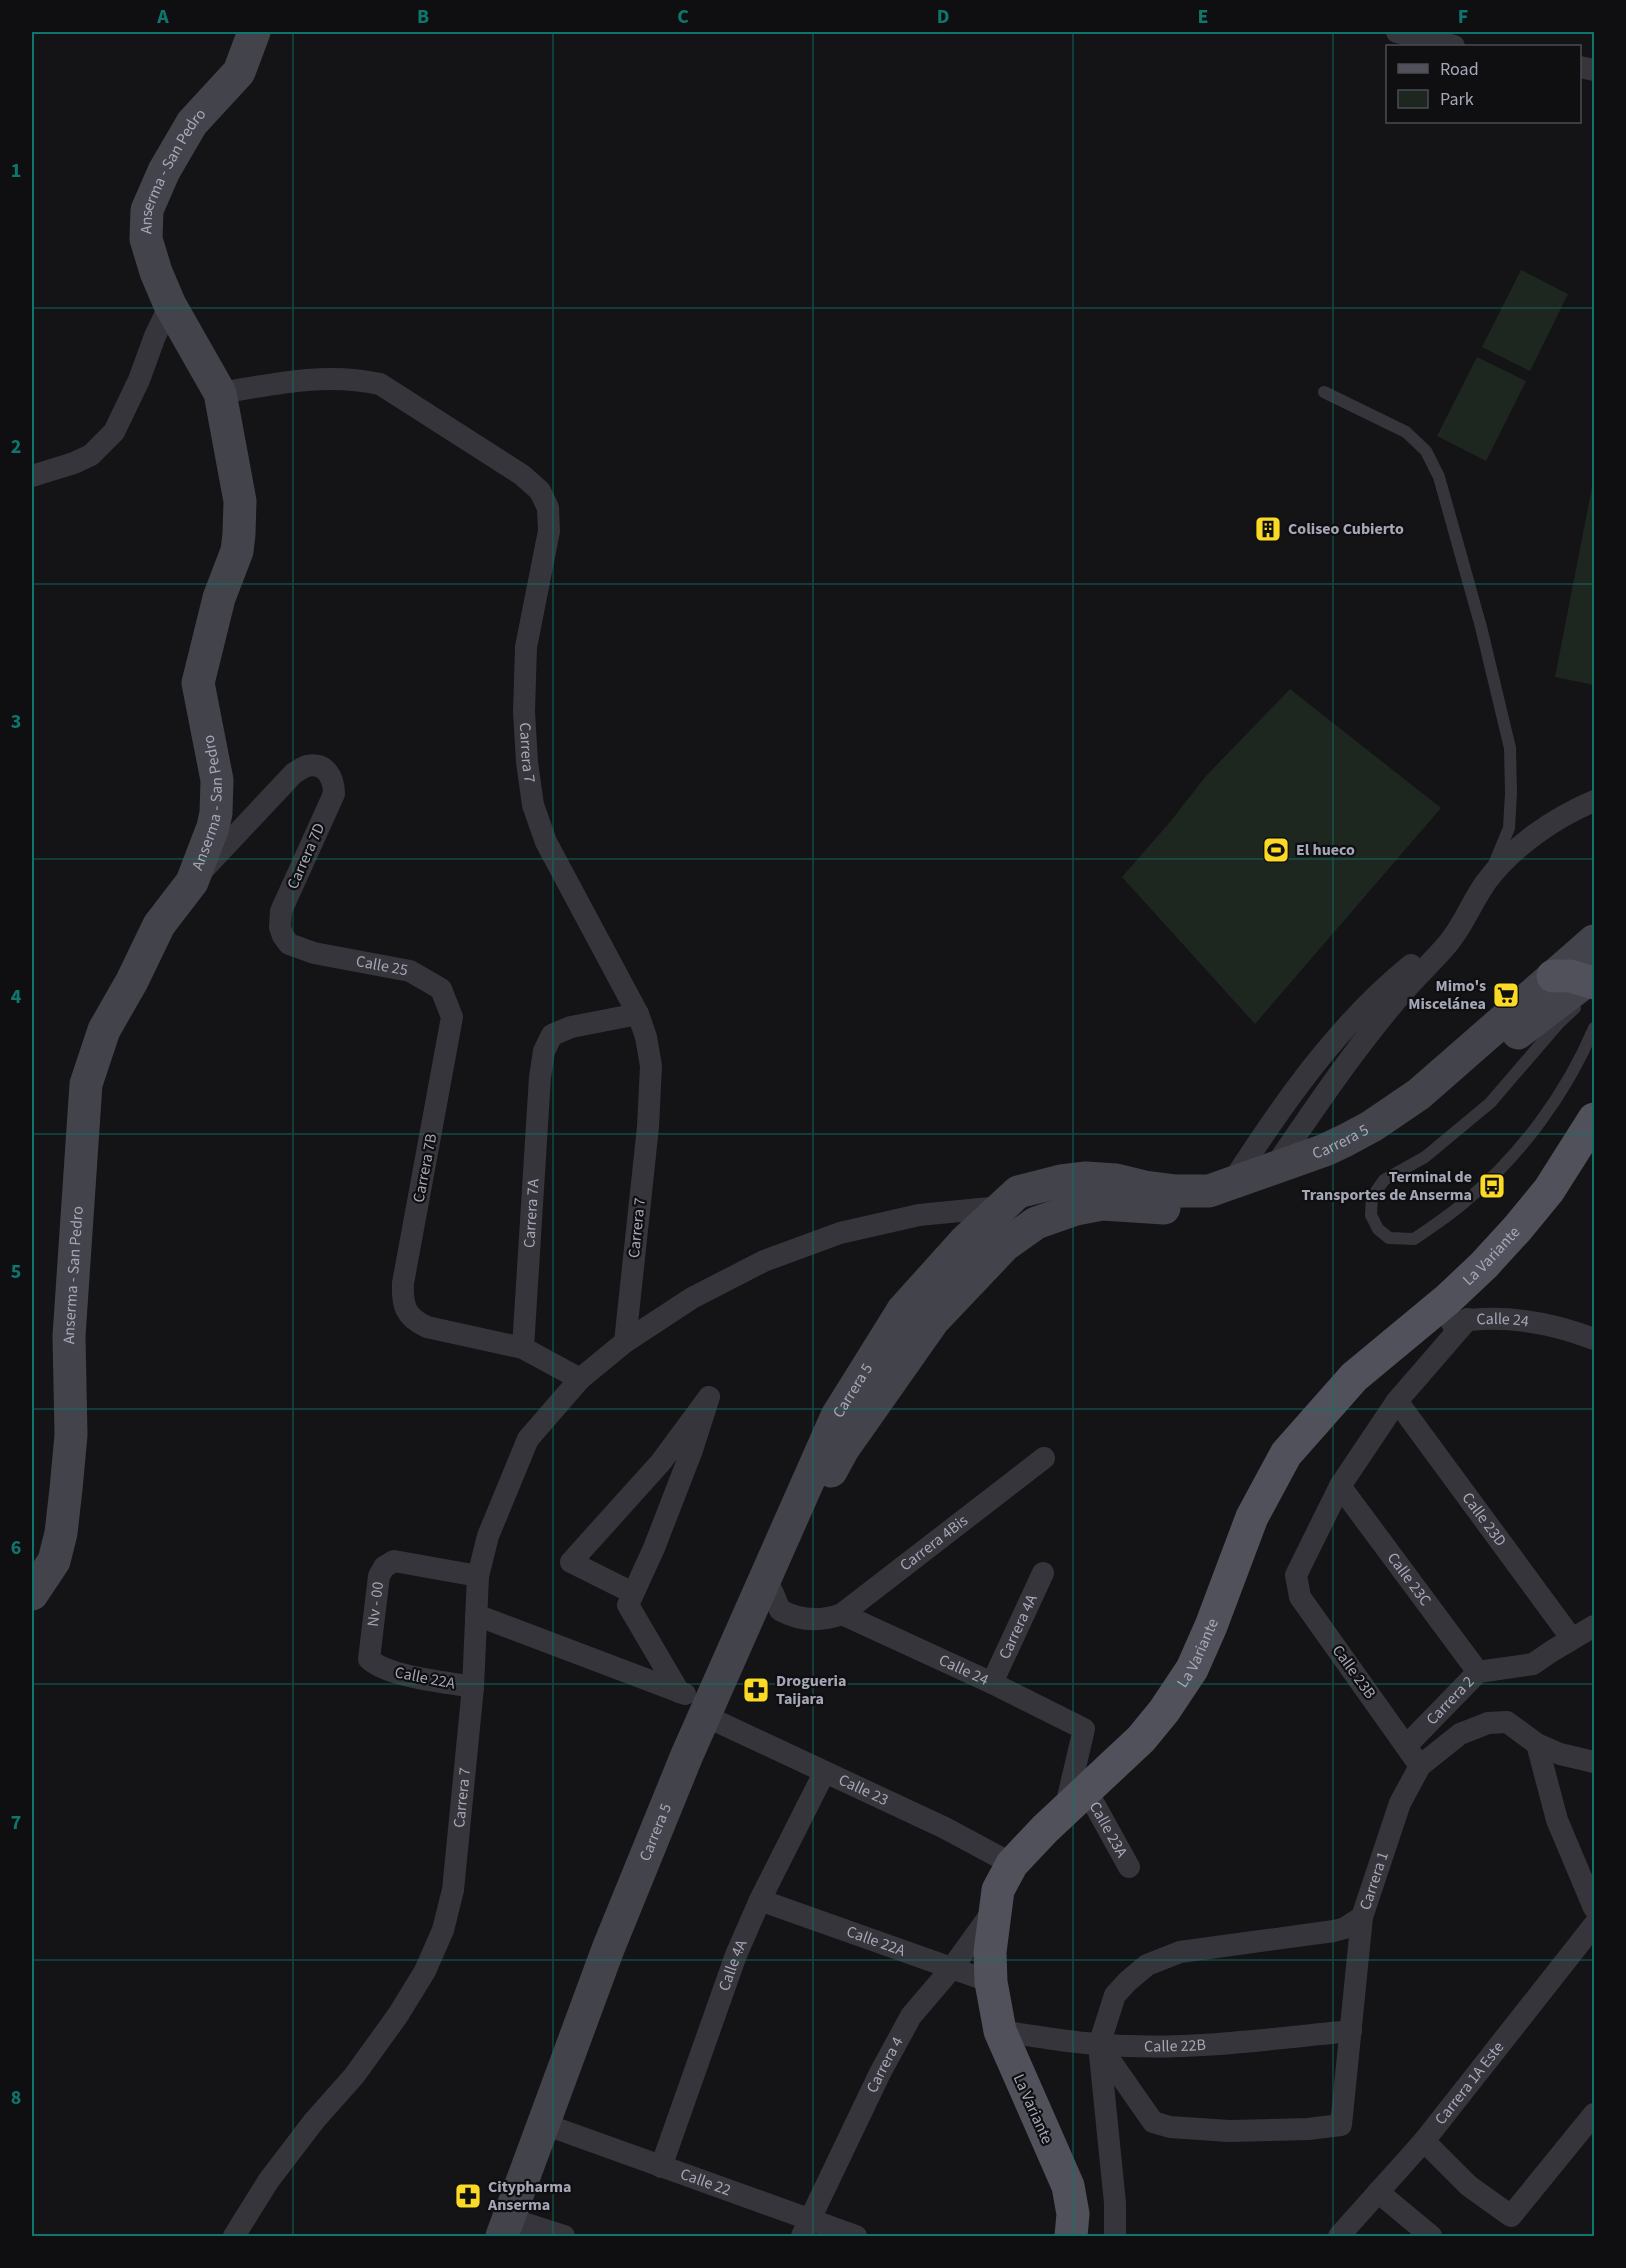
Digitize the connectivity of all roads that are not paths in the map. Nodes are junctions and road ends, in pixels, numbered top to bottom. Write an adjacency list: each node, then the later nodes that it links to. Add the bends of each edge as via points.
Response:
1 (254, 32): 4 (street, Anserma - San Pedro, via 239,72 192,123 147,210 146,239)
2 (1397, 32): 3 (street)
3 (1450, 45)
4 (170, 305): 6 (street, Anserma - San Pedro); 7 (street, via 114,432 91,455)
5 (1324, 392): 10 (lane, via 1406,432 1426,451 1439,477 1510,748 1509,828)
6 (220, 393): 9 (street, Anserma - San Pedro, via 240,501 239,534 198,683 217,780 216,813); 16 (street, Carrera 7, via 304,379 357,379 380,384 522,475 540,491 548,508 549,531 526,648 524,712 533,805 546,842)
7 (32, 476)
8 (1594, 801): 10 (street, via 1543,829)
9 (192, 882): 13 (street, Carrera 7D, via 294,773 307,766 325,769 331,775 334,794 281,911 280,927); 36 (street, Anserma - San Pedro, via 159,926 104,1030 86,1084 69,1336 71,1435 66,1489 54,1561)
10 (1486, 882): 11 (street)
11 (1464, 923): 20 (street, via 1355,1052); 21 (street, via 1394,979 1333,1042 1278,1111)
12 (1594, 941): 14 (street, Carrera 5)
13 (289, 944): 17 (street, Calle 25, via 314,953 410,971 441,989)
14 (1553, 976): 15 (main road, via 1570,976); 20 (street, Carrera 5, via 1410,1100 1346,1140)
15 (1590, 987): 18 (lane, via 1490,1103 1425,1157 1384,1180 1372,1197 1371,1215 1378,1229 1389,1238 1414,1239 1467,1200 1521,1148 1561,1092); 34 (street, Carrera 5, via 1387,1133 1299,1176 1217,1203 1181,1209 1102,1204 1076,1209 1036,1223 1005,1245 933,1321 843,1449)
16 (638, 1014): 26 (street, Carrera 7, via 651,1066); 27 (street, Carrera 7A, via 571,1027 552,1035 544,1051)
17 (452, 1017): 27 (street, Carrera 7B, via 402,1302 411,1317 427,1326)
18 (1594, 1028)
19 (1594, 1119): 24 (main road, La Variante, via 1554,1182 1517,1229 1477,1272)
20 (1273, 1169): 21 (street, Carrera 5)
21 (1231, 1185): 22 (street, Carrera 5, via 1209,1191 1176,1191 1116,1180 1078,1179 1018,1192)
22 (1000, 1207): 26 (street, Carrera 7, via 920,1215 840,1233 775,1257 692,1298); 45 (street, Carrera 5, via 903,1310 837,1416)
23 (1468, 1319): 24 (street, Calle 24); 25 (street, Calle 24, via 1518,1319 1569,1329); 29 (street)
24 (1409, 1331): 51 (main road, La Variante, via 1354,1377 1286,1454 1252,1517 1192,1669 1141,1738)
25 (1594, 1339)
26 (625, 1342): 28 (street, Carrera 7)
27 (523, 1348): 28 (street)
28 (580, 1380): 33 (street, Carrera 7, via 528,1439 488,1536)
29 (1397, 1401): 31 (street); 40 (street, Calle 23D)
30 (1044, 1458): 38 (street, Carrera 4Bis)
31 (1340, 1486): 42 (street, Calle 23C); 47 (street, Calle 23B, via 1296,1575 1300,1597)
32 (1043, 1573): 43 (street, Carrera 4A)
33 (478, 1576): 37 (street, Carrera 7); 41 (street, Nv - 00, via 394,1562 384,1567 379,1576 369,1659)
34 (772, 1592): 38 (street, Calle 24, via 780,1610 795,1617); 45 (street, Carrera 5)
35 (633, 1593): 35 (street, via 654,1548 709,1397 661,1462 571,1562); 45 (street, via 628,1605)
36 (32, 1594)
37 (476, 1615): 44 (street, Carrera 7); 45 (street, Calle 23)
38 (832, 1617): 43 (street, Calle 24)
39 (1594, 1626): 40 (street, Carrera 2)
40 (1572, 1639): 42 (street, Carrera 2, via 1533,1664)
41 (376, 1667): 44 (street, Calle 22A)
42 (1478, 1672): 47 (street, Carrera 2)
43 (992, 1683): 51 (street, Calle 24, via 1084,1729)
44 (473, 1687): 71 (street, Carrera 7, via 453,1890 443,1930 425,1971 398,2015 269,2180)
45 (701, 1705): 50 (street, Calle 23); 65 (street, Carrera 5, via 634,1914); 70 (street, Carrera 5, via 608,1949)
46 (1537, 1744): 48 (street, Carrera 1); 49 (street, Carrera 1, via 1507,1722 1488,1723 1460,1734); 55 (street, via 1557,1820)
47 (1407, 1745): 49 (street, Calle 23B)
48 (1594, 1762)
49 (1420, 1766): 57 (street, Carrera 1, via 1400,1803)
50 (824, 1773): 52 (street, Calle 23, via 945,1828); 54 (street, Calle 4A)
51 (1076, 1801): 52 (main road, La Variante); 53 (street, Calle 23A)
52 (1012, 1864): 56 (main road, La Variante, via 998,1890)
53 (1129, 1867)
54 (760, 1900): 59 (street, Calle 22A); 67 (street, Calle 4A, via 736,1955)
55 (1594, 1908)
56 (994, 1910): 59 (street, Carrera 4); 60 (main road, La Variante)
57 (1362, 1917): 62 (street); 63 (street, Carrera 1, via 1334,1931 1180,1952 1147,1965 1115,1995)
58 (1594, 1925): 66 (street, Carrera 1A Este)
59 (952, 1968): 60 (street, Calle 22A); 69 (street, Carrera 4, via 911,2016)
60 (991, 1982): 61 (main road, La Variante)
61 (1000, 2031): 63 (street, Calle 22B); 74 (main road, La Variante, via 1068,2186 1073,2214)
62 (1351, 2031): 63 (street, Calle 22B, via 1202,2045); 63 (street, via 1341,2125 1308,2129 1229,2131 1153,2122)
63 (1099, 2045): 75 (street, Carrera 1)
64 (1594, 2114): 66 (street, via 1511,2216 1468,2186)
65 (555, 2128): 67 (street, Calle 22); 70 (street, Carrera 5)
66 (1424, 2141): 68 (street, Carrera 1A Este)
67 (662, 2167): 69 (street, Calle 22)
68 (1378, 2192): 76 (street, Carrera 1A Este); 77 (street)
69 (806, 2228): 73 (street, Calle 22)
70 (510, 2231): 72 (street)
71 (234, 2236)
72 (564, 2236)
73 (856, 2236)
74 (1071, 2236)
75 (1115, 2236)
76 (1339, 2236)
77 (1431, 2236)

